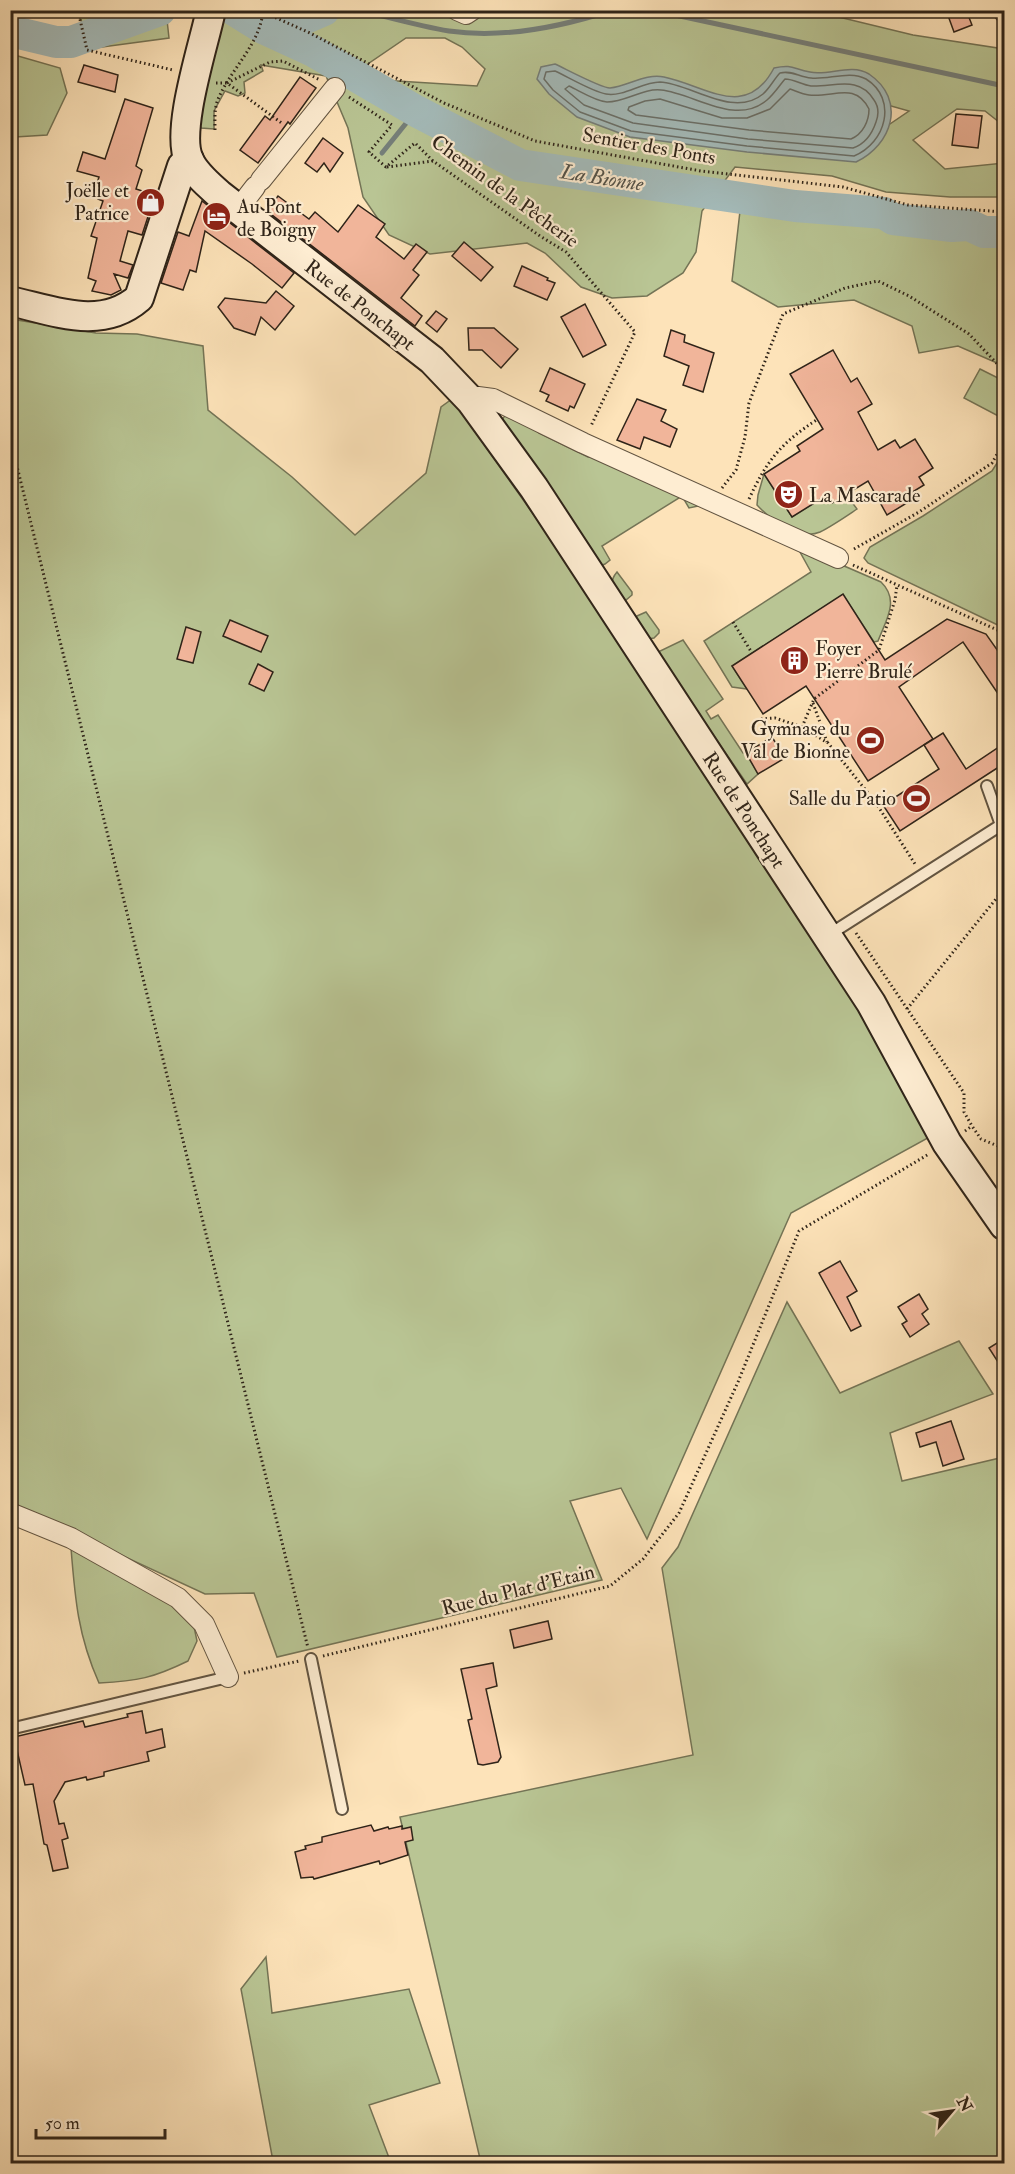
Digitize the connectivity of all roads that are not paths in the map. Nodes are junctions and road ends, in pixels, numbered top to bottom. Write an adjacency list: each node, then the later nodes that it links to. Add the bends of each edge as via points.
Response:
1 (457, 10): 2 (street, via 466,14)
2 (472, 10)
3 (210, 18): 5 (street, via 186,120)
4 (335, 88): 6 (street)
5 (189, 160): 6 (street, Rue de Ponchapt); 7 (street, via 182,166 139,298 127,308 104,316 72,315)
6 (238, 209): 8 (street, Rue de Ponchapt, via 432,360)
7 (10, 301)
8 (471, 401): 9 (street, via 478,397 493,399); 11 (street, Rue de Ponchapt)
9 (838, 558)
10 (987, 786): 11 (lane, via 1001,825)
11 (838, 929): 12 (street, Rue de Ponchapt, via 871,1003 947,1143)
12 (1005, 1225)
13 (10, 1513): 15 (street, via 72,1538 178,1598 204,1624)
14 (311, 1659): 17 (lane)
15 (228, 1677): 16 (lane)
16 (10, 1729)
17 (342, 1809)

